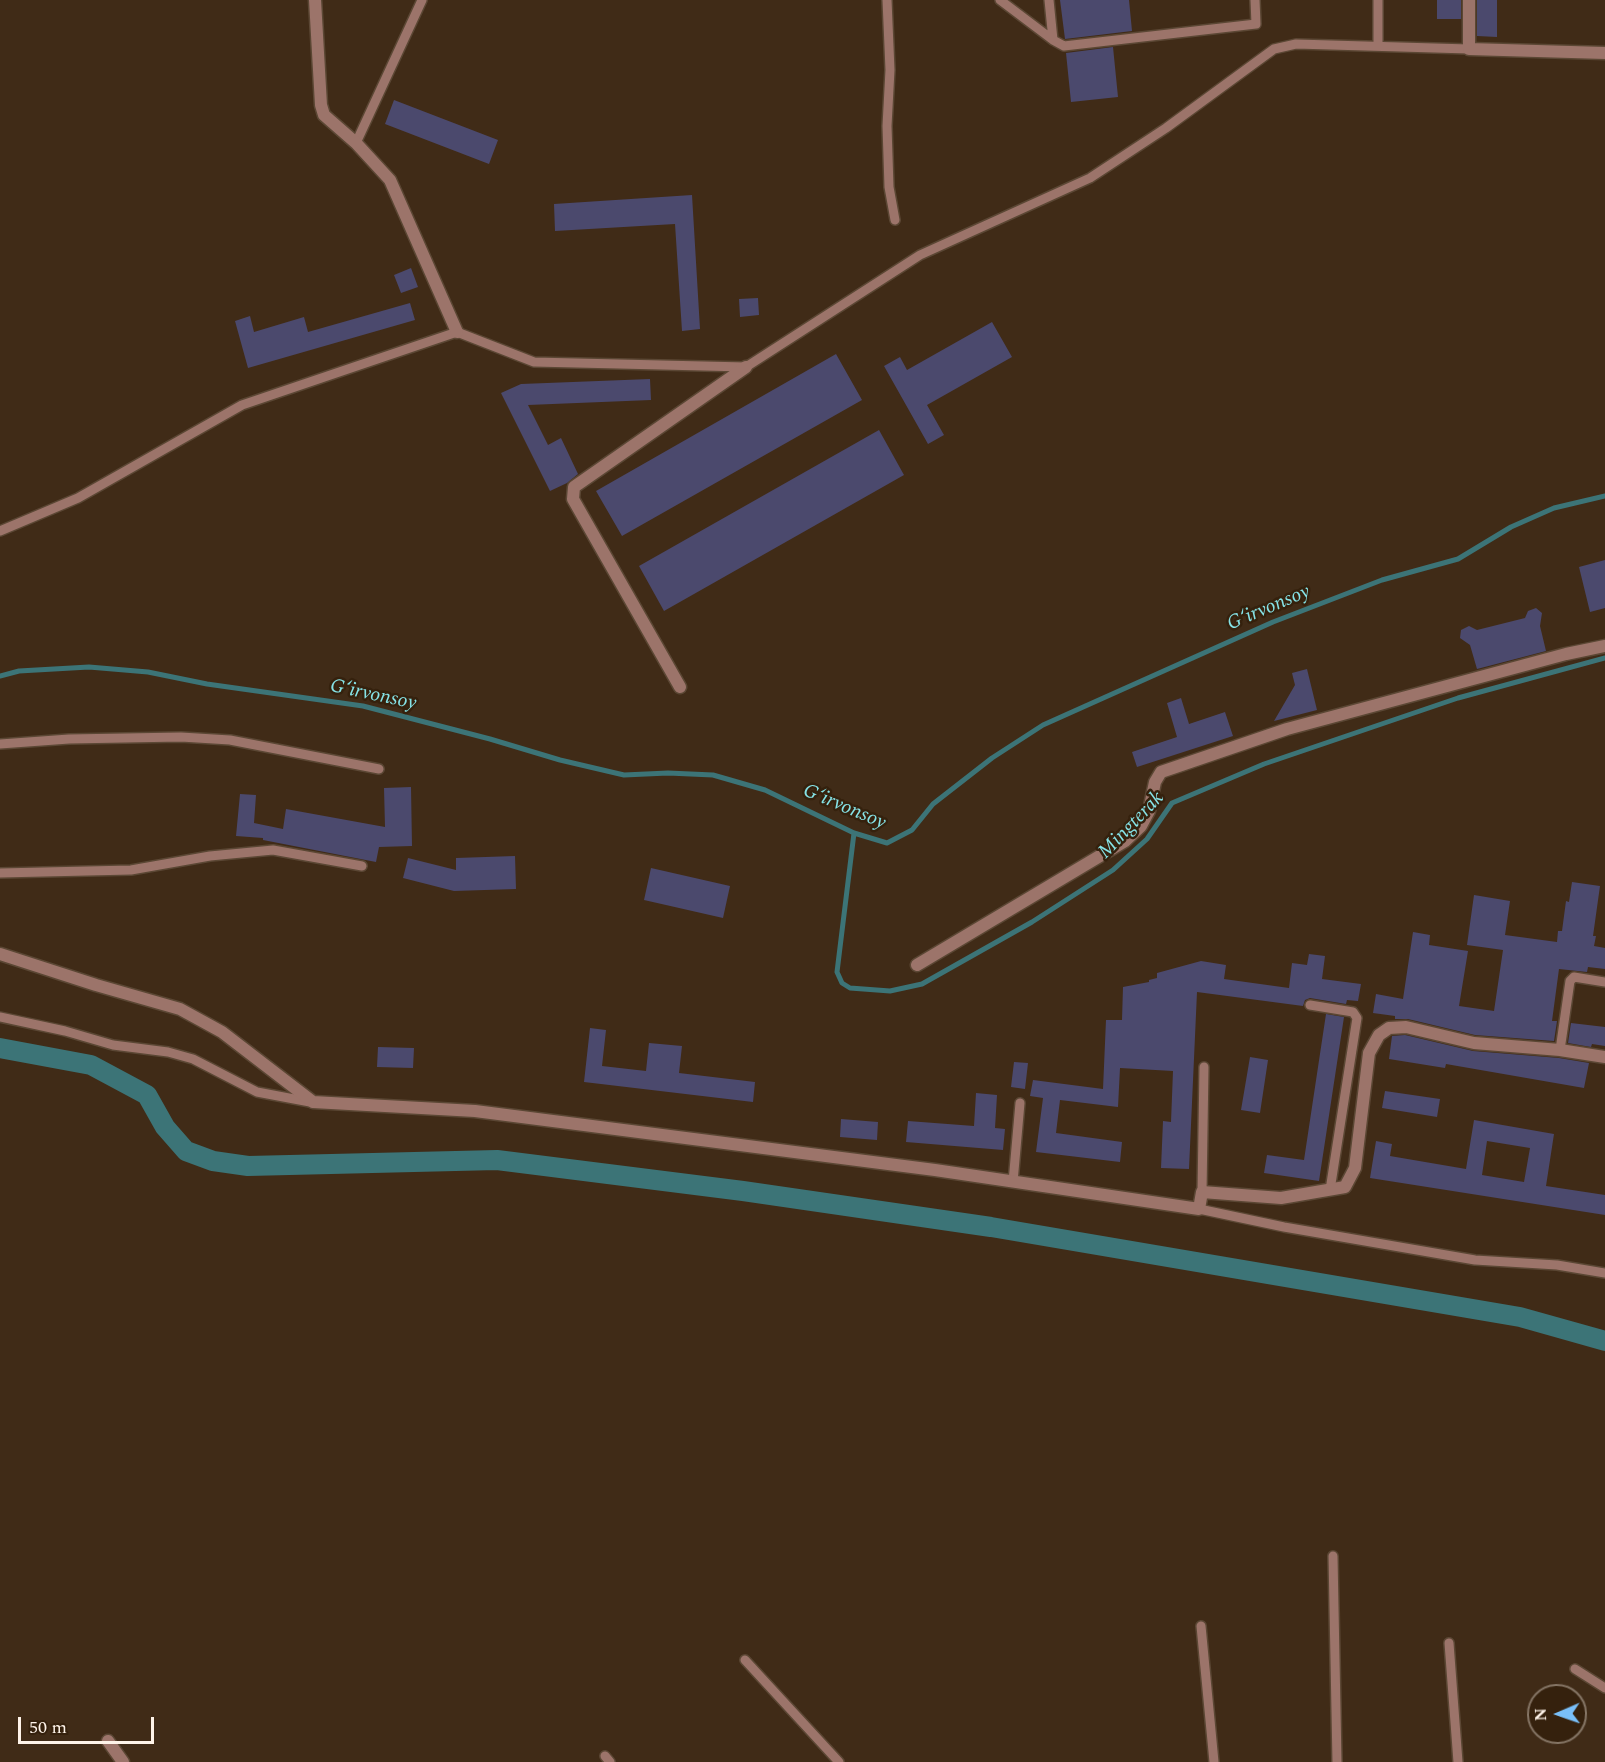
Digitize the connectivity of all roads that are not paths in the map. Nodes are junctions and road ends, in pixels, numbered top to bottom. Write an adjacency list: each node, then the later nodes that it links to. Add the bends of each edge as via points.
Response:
1 (315, 0): 13 (street, via 321,105 324,115)
2 (422, 0): 13 (lane)
3 (887, 0): 14 (lane, via 891,70 887,126)
4 (1000, 0): 9 (lane)
5 (1049, 0): 9 (lane)
6 (1255, 0): 9 (lane, via 1256,24 1064,46)
7 (1378, 0): 10 (lane)
8 (1469, 0): 11 (street)
9 (1053, 40)
10 (1378, 46): 11 (lane); 16 (lane, via 1296,44 1274,49 1090,178 920,255)
11 (1469, 49): 12 (street)
12 (1605, 53)
13 (356, 143): 15 (street, via 390,180)
14 (894, 220)
15 (457, 332): 16 (lane, via 534,362); 17 (lane, via 242,405 78,498)
16 (746, 367): 19 (street, via 574,487 573,499)
17 (0, 531)
18 (1605, 646): 25 (street, via 1287,729 1161,772 1145,819 1125,841)
19 (680, 687)
20 (0, 744): 21 (lane, via 181,737 230,740)
21 (379, 769)
22 (362, 866): 23 (lane, via 273,850 131,870)
23 (0, 873)
24 (0, 954): 32 (street, via 180,1010 222,1032)
25 (917, 965)
26 (1605, 982): 29 (lane, via 1574,977 1570,981)
27 (1310, 1005): 35 (lane, via 1353,1012 1357,1018)
28 (0, 1017): 32 (lane, via 113,1045 168,1052 193,1059 257,1092)
29 (1560, 1050): 30 (street); 35 (street, via 1474,1043 1389,1028 1379,1035 1369,1053 1355,1168 1345,1187)
30 (1605, 1057)
31 (1204, 1067): 36 (lane)
32 (313, 1102): 34 (street, via 475,1111)
33 (1020, 1103): 34 (lane)
34 (1013, 1182): 37 (street)
35 (1330, 1190): 36 (street, via 1281,1198)
36 (1202, 1192): 37 (street)
37 (1199, 1209): 38 (lane, via 1475,1260 1557,1265)
38 (1605, 1273)
39 (1333, 1556): 49 (lane)
40 (1201, 1626): 48 (lane)
41 (1449, 1643): 50 (lane)
42 (745, 1660): 47 (lane)
43 (1575, 1669): 44 (lane)
44 (1605, 1688)
45 (108, 1741): 46 (street)
46 (123, 1762)
47 (839, 1762)
48 (1214, 1762)
49 (1337, 1762)
50 (1458, 1762)

